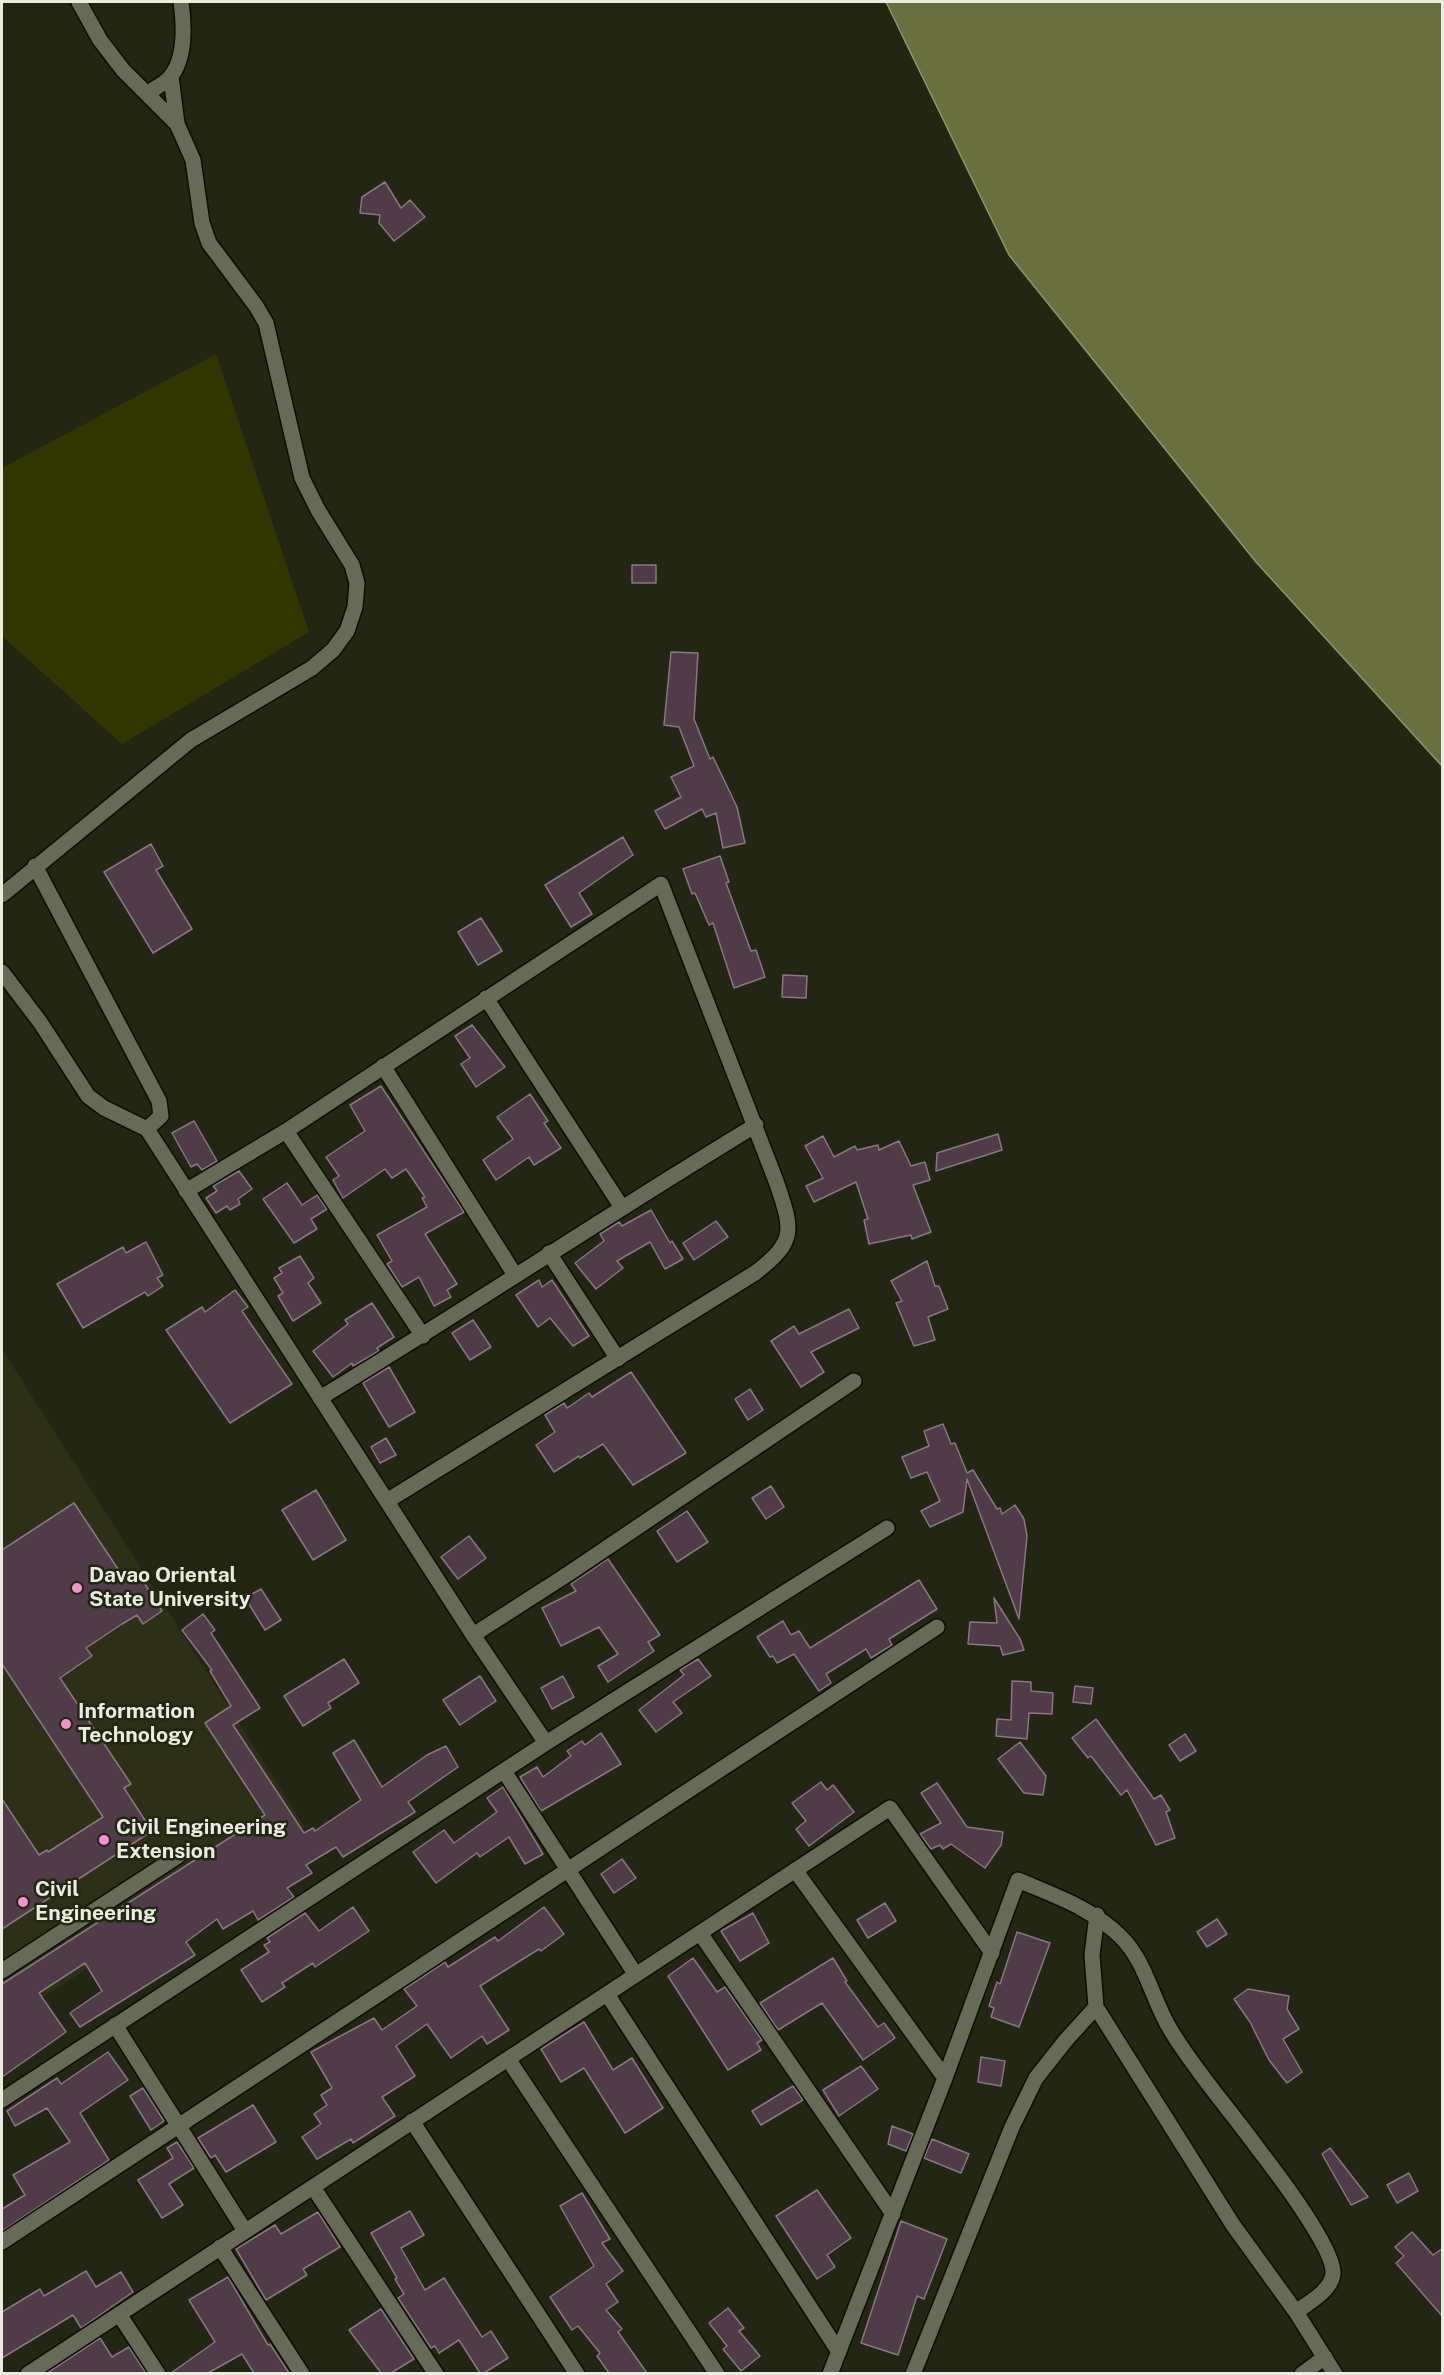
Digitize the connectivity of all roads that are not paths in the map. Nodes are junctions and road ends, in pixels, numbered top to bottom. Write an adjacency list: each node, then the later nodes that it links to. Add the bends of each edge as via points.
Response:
1 (79, 2): 4 (street, via 100,40 123,70)
2 (181, 2): 3 (street, via 183,38)
3 (171, 76): 4 (street); 5 (street)
4 (148, 93): 5 (street)
5 (177, 124): 6 (street, via 193,160 208,243 266,323 302,478 352,565 357,583 355,607 347,631 312,668 191,740)
6 (34, 866): 7 (street); 12 (street, via 159,1101 161,1116)
7 (2, 895)
8 (2, 972): 12 (street, via 88,1096)
9 (486, 998): 10 (street); 11 (street, via 661,884); 15 (street)
10 (383, 1066): 13 (street); 17 (street)
11 (756, 1125): 15 (street); 19 (street, via 784,1207 789,1227 786,1244 755,1273)
12 (147, 1129): 14 (street)
13 (286, 1131): 14 (street); 18 (street)
14 (186, 1191): 21 (street)
15 (621, 1206): 16 (street)
16 (549, 1253): 17 (street); 19 (street)
17 (515, 1275): 18 (street)
18 (423, 1336): 21 (street)
19 (618, 1359): 22 (street)
20 (854, 1381): 25 (street)
21 (320, 1398): 22 (street)
22 (387, 1501): 25 (street)
23 (887, 1528): 26 (street)
24 (937, 1627): 29 (street)
25 (473, 1635): 26 (street)
26 (546, 1743): 27 (street)
27 (504, 1771): 29 (street); 38 (street)
28 (178, 1856): 34 (street)
29 (567, 1868): 35 (street); 43 (street)
30 (795, 1870): 32 (street); 33 (street, via 890,1808); 40 (street)
31 (1097, 1915): 33 (street, via 1018,1880); 37 (street, via 1092,1955); 49 (street, via 1123,1939 1142,1967 1153,1999 1171,2030 1273,2168 1327,2250 1333,2275 1329,2284)
32 (700, 1933): 35 (street); 45 (street)
33 (992, 1953): 40 (street)
34 (2, 1971)
35 (636, 1975): 36 (street)
36 (607, 1994): 39 (street); 51 (street)
37 (1096, 2007): 49 (street, via 1233,2225); 60 (street, via 1031,2088)
38 (115, 2025): 41 (street); 43 (street)
39 (508, 2059): 42 (street); 58 (street)
40 (945, 2078): 45 (street)
41 (2, 2100)
42 (412, 2121): 44 (street); 57 (street)
43 (178, 2125): 46 (street); 47 (street)
44 (313, 2187): 46 (street); 56 (street)
45 (893, 2214): 51 (street)
46 (245, 2231): 48 (street)
47 (2, 2242)
48 (220, 2247): 50 (street); 55 (street)
49 (1296, 2312): 52 (street)
50 (119, 2314): 53 (street); 54 (street)
51 (840, 2352): 59 (street)
52 (1325, 2357): 61 (street); 62 (street)
53 (28, 2373)
54 (158, 2373)
55 (302, 2373)
56 (436, 2373)
57 (577, 2373)
58 (717, 2373)
59 (830, 2373)
60 (914, 2373)
61 (1302, 2373)
62 (1335, 2373)

